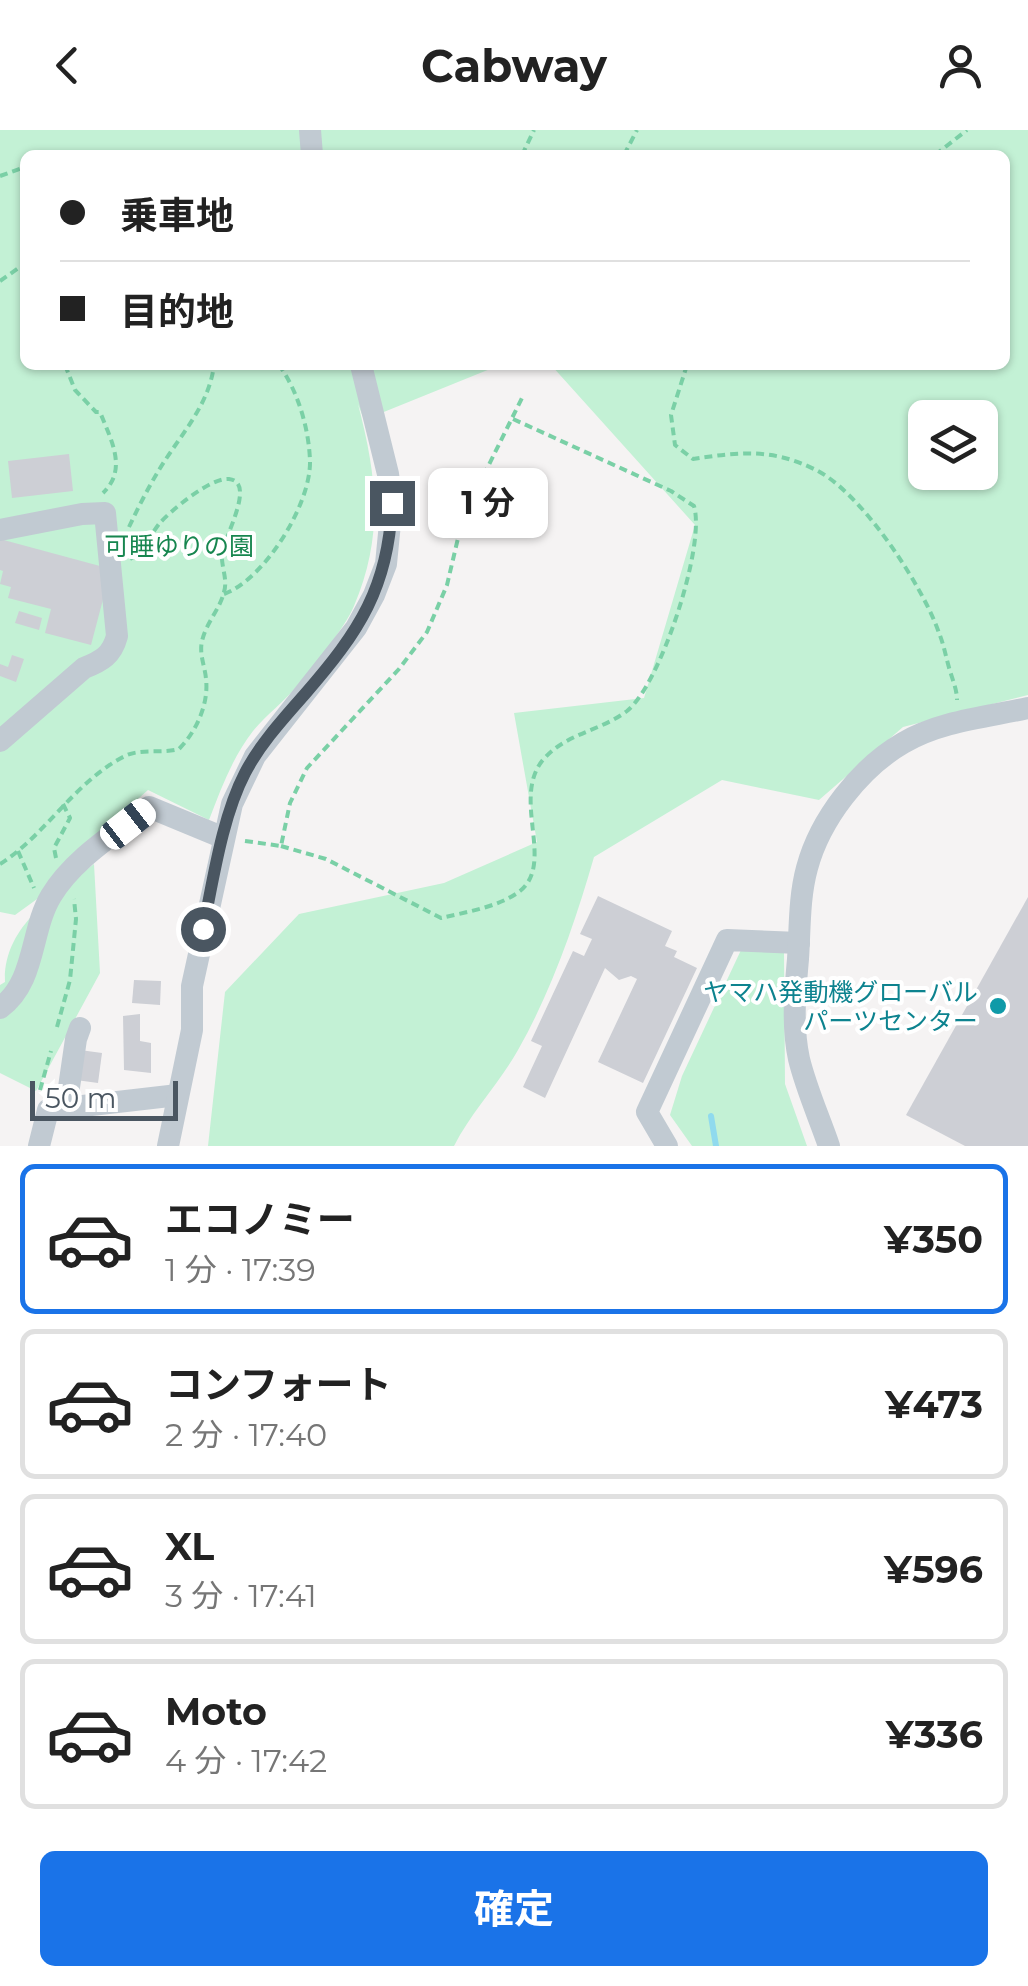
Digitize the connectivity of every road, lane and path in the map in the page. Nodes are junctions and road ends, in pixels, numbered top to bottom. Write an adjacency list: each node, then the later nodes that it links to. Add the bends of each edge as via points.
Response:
1 (967, 130): 2 (path)
2 (941, 150)
3 (67, 370): 10 (path, via 75,390 100,412 118,462 112,485)
4 (213, 370): 11 (path, via 200,410)
5 (282, 370): 14 (path, via 304,426 308,479 269,559 250,581)
6 (361, 370): 19 (street, via 392,503 386,564 356,628 255,756)
7 (686, 370): 16 (path, via 672,415 675,446 693,459 748,450 783,456 852,495 875,523 939,632 958,694)
8 (522, 398): 9 (path)
9 (513, 419): 20 (path, via 463,517 447,585 427,632 306,768); 20 (path, via 694,506 698,529 686,581 667,644 642,693 627,711 561,742 540,764 528,804 532,875 510,897 441,918 326,859)
10 (99, 496)
11 (129, 528)
12 (0, 530): 13 (street, via 105,514)
13 (112, 564): 14 (path, via 140,553 160,523 198,492 234,480 239,505 221,558); 17 (street, via 114,649)
14 (224, 594): 18 (path, via 203,637 206,689 187,741 168,752 127,754)
15 (1028, 708): 16 (street)
16 (954, 724): 25 (street, via 880,758 837,807 808,866)
17 (0, 741)
18 (63, 804): 21 (path); 23 (path, via 70,818 54,848)
19 (224, 838): 20 (path); 23 (street, via 149,807); 28 (street, via 192,986 192,1030)
20 (281, 846)
21 (18, 851): 22 (path); 24 (path, via 36,892)
22 (0, 864)
23 (70, 872): 24 (street); 29 (path, via 76,919 70,980 34,1103)
24 (48, 899): 26 (street, via 24,976)
25 (798, 943): 32 (street, via 727,940 647,1112); 33 (street, via 799,1058)
26 (0, 1008)
27 (80, 1028): 29 (street)
28 (178, 1095): 29 (street); 31 (street)
29 (58, 1109): 30 (street)
30 (39, 1146)
31 (168, 1146)
32 (667, 1146)
33 (828, 1146)

